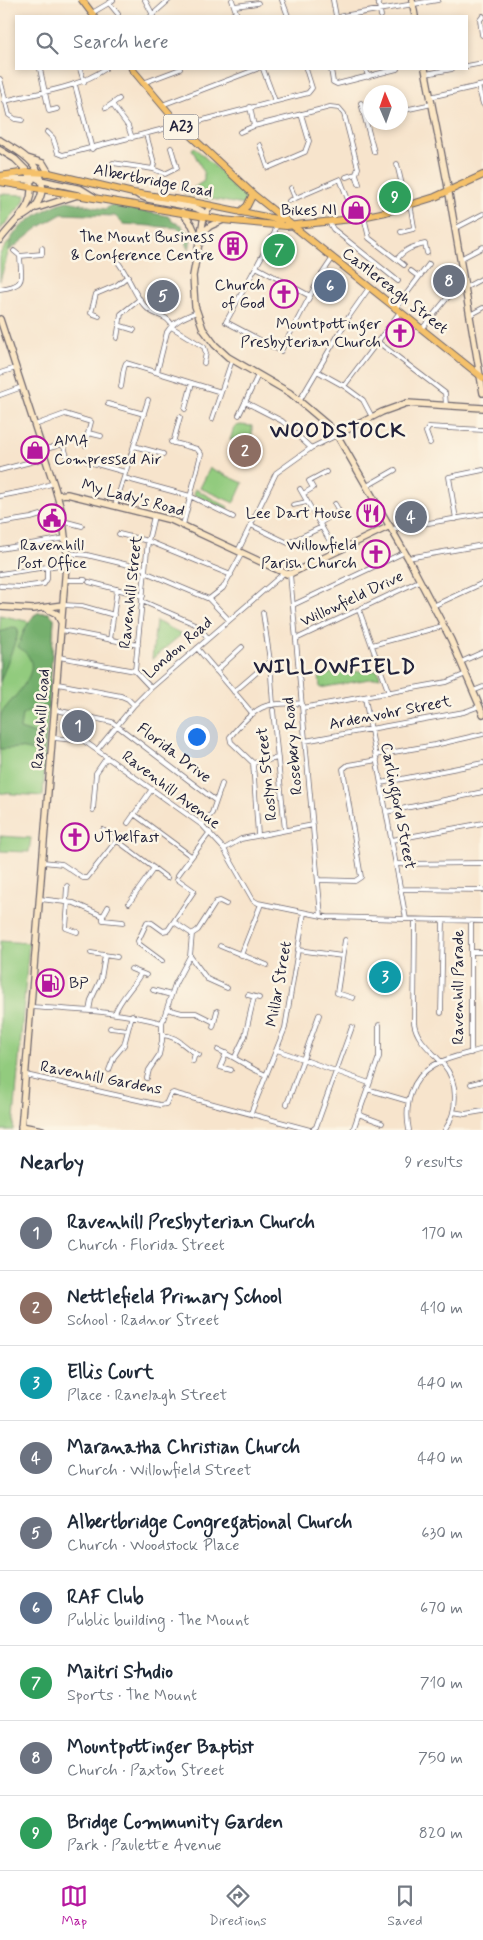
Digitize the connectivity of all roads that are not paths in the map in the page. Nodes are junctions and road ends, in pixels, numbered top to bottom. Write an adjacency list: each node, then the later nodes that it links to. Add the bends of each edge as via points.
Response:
1 (82, 0): 15 (main road)
2 (145, 0): 16 (street)
3 (170, 0): 17 (street)
4 (232, 0): 12 (street)
5 (282, 0): 19 (street)
6 (334, 0): 20 (street)
7 (378, 0): 13 (street)
8 (437, 0): 10 (street)
9 (111, 1): 14 (street); 15 (street)
10 (412, 2): 13 (street); 23 (street)
11 (258, 3): 12 (street)
12 (235, 8): 18 (street)
13 (380, 9): 21 (street); 22 (street)
14 (118, 14)
15 (93, 15)
16 (152, 15)
17 (153, 15)
18 (232, 15)
19 (288, 15)
20 (336, 15)
21 (355, 15)
22 (381, 15)
23 (415, 15)
24 (483, 16): 25 (street, via 480,20)
25 (482, 35)
26 (483, 63): 27 (street)
27 (468, 66)
28 (40, 70): 47 (street)
29 (80, 70): 43 (street)
30 (103, 70): 43 (street)
31 (133, 70): 44 (main road, A23)
32 (177, 70): 44 (street)
33 (253, 70): 56 (street)
34 (264, 70): 51 (street)
35 (306, 70): 51 (street, via 311,90)
36 (331, 70): 41 (street, via 334,83 338,84)
37 (366, 70): 41 (street)
38 (391, 70): 41 (street)
39 (439, 70): 40 (street)
40 (426, 71): 48 (street)
41 (368, 77)
42 (0, 79): 50 (street)
43 (84, 82): 45 (street)
44 (143, 83): 56 (main road, A23)
45 (75, 85): 47 (street); 73 (street)
46 (481, 86): 48 (street); 55 (street)
47 (45, 90): 50 (street); 61 (street, via 49,111)
48 (430, 97): 54 (street)
49 (119, 99): 53 (street)
50 (5, 101): 63 (street, via 9,115)
51 (275, 101): 57 (street)
52 (361, 103): 59 (street)
53 (112, 104): 58 (street); 70 (street, via 128,126)
54 (432, 104): 60 (street); 95 (street)
55 (483, 104)
56 (162, 105): 64 (main road, A23)
57 (250, 107): 64 (street); 65 (street)
58 (106, 108)
59 (363, 108)
60 (408, 109)
61 (57, 110)
62 (301, 114): 65 (street); 72 (street, via 308,137 307,149 302,154 268,168); 84 (street, via 330,107 342,110 357,164)
63 (22, 120)
64 (179, 125): 69 (street); 98 (main road, A23)
65 (254, 126): 68 (street)
66 (370, 130): 76 (street)
67 (47, 132): 73 (street, via 60,155)
68 (240, 132)
69 (146, 134): 70 (street); 80 (street)
70 (132, 138): 73 (street)
71 (0, 140): 77 (street)
72 (260, 145)
73 (92, 148)
74 (171, 148): 80 (street, via 177,168 165,174)
75 (0, 150): 81 (street, via 16,159)
76 (374, 152)
77 (27, 158): 82 (street); 83 (street, via 43,163)
78 (113, 163): 80 (street)
79 (397, 164): 103 (street)
80 (153, 169)
81 (27, 172): 82 (main road, Albertbridge Road); 86 (main road, Albertbridge Road); 88 (street); 89 (street)
82 (38, 172): 83 (main road, Albertbridge Road); 89 (street)
83 (49, 173): 96 (main road, Albertbridge Road)
84 (356, 174): 87 (street); 91 (street)
85 (483, 175): 95 (main road, Albertbridge Road)
86 (0, 176): 88 (street)
87 (346, 177)
88 (30, 180): 92 (street); 93 (street)
89 (41, 180): 93 (street); 99 (street, via 81,189)
90 (0, 182): 92 (main road, Albertbridge Road)
91 (359, 184)
92 (31, 187): 93 (main road, Albertbridge Road); 110 (street, via 30,198)
93 (42, 188): 97 (main road, Albertbridge Road); 104 (street, via 41,200)
94 (291, 188): 100 (street)
95 (448, 192): 103 (main road, Albertbridge Road); 118 (street)
96 (133, 193): 102 (main road, Albertbridge Road); 108 (street, via 196,208)
97 (80, 194): 99 (main road, Albertbridge Road); 104 (street)
98 (252, 194): 106 (main road); 113 (main road, A23)
99 (94, 197): 105 (main road, Albertbridge Road)
100 (295, 198): 101 (street); 111 (street, via 340,179)
101 (289, 201)
102 (211, 206): 106 (main road, Albertbridge Road); 108 (street)
103 (408, 206): 109 (main road, Albertbridge Road); 119 (street, via 414,227)
104 (35, 209): 110 (street)
105 (182, 212): 108 (main road, Albertbridge Road); 122 (street)
106 (241, 213): 113 (main road, Albertbridge Road); 115 (main road)
107 (483, 214): 118 (street)
108 (204, 216): 112 (main road, Albertbridge Road); 120 (street)
109 (364, 217): 111 (main road, Albertbridge Road); 129 (street, via 369,238)
110 (20, 218): 121 (street)
111 (352, 219): 114 (main road, Albertbridge Road)
112 (223, 220): 115 (main road, Albertbridge Road); 120 (street)
113 (284, 221): 116 (main road, Albertbridge Road); 117 (main road, A23)
114 (329, 222): 116 (main road, Albertbridge Road); 139 (street, via 333,230)
115 (276, 224): 117 (main road); 134 (street)
116 (300, 225): 117 (main road, Albertbridge Road)
117 (290, 226): 128 (main road, Castlereagh Street / A23)
118 (454, 229): 130 (street)
119 (401, 232)
120 (201, 234): 122 (street)
121 (0, 240)
122 (200, 243): 147 (street, via 193,276)
123 (483, 247): 130 (street)
124 (42, 248): 127 (street, via 42,254)
125 (14, 251): 127 (street)
126 (427, 253): 129 (street, via 425,244 410,247)
127 (20, 256): 142 (street, via 20,283)
128 (332, 259): 141 (main road, Castlereagh Street / A23); 143 (street)
129 (397, 259): 133 (street)
130 (460, 259): 140 (street)
131 (117, 261): 136 (street)
132 (430, 264): 137 (street)
133 (404, 265)
134 (256, 267): 143 (street); 143 (street, via 226,322 281,351)
135 (411, 271): 137 (street)
136 (128, 276): 144 (street); 149 (street, via 117,286 96,294 91,314)
137 (420, 278): 146 (street)
138 (483, 278): 140 (street)
139 (398, 281)
140 (465, 287): 148 (street); 153 (street, via 448,296)
141 (369, 288): 146 (main road, Castlereagh Street / A23); 160 (street)
142 (0, 289)
143 (310, 296)
144 (140, 299): 151 (street, via 149,310 166,318); 152 (street, via 121,314)
145 (483, 308): 148 (street)
146 (397, 311): 153 (main road, Castlereagh Street / A23); 156 (street)
147 (197, 312): 151 (street); 157 (street, via 207,335)
148 (470, 315): 164 (street)
149 (99, 316)
150 (0, 319): 159 (street, Ravenhill Road)
151 (172, 325): 158 (street, via 204,347); 161 (street, via 167,332)
152 (121, 326): 154 (street); 155 (street)
153 (422, 329): 164 (main road, Castlereagh Street / A23)
154 (134, 330)
155 (117, 338)
156 (378, 342): 166 (street); 176 (street, via 445,393)
157 (232, 360): 163 (street); 169 (street)
158 (204, 363)
159 (16, 368): 162 (street); 167 (street, Ravenhill Road)
160 (317, 371): 166 (street); 173 (street)
161 (157, 372): 165 (street); 168 (street, via 126,363)
162 (0, 373)
163 (258, 375): 173 (street); 174 (street)
164 (482, 377): 170 (street)
165 (192, 383): 169 (street); 178 (street)
166 (344, 386): 183 (street, via 363,400)
167 (22, 387): 171 (street); 184 (street, Ravenhill Road)
168 (121, 387)
169 (221, 392): 181 (street)
170 (483, 393)
171 (0, 395)
172 (148, 400): 179 (street)
173 (300, 400): 187 (street)
174 (245, 402): 180 (street); 192 (street, via 282,421)
175 (108, 404): 179 (street)
176 (446, 405): 177 (street); 183 (street, via 407,403)
177 (483, 408)
178 (185, 409)
179 (144, 414): 191 (street)
180 (239, 415)
181 (214, 416)
182 (180, 417): 211 (street, via 172,442 197,449 201,454)
183 (372, 417): 187 (street)
184 (35, 425): 186 (street, via 65,414 91,422); 193 (street, Ravenhill Road)
185 (483, 430): 189 (street, via 429,427 426,432)
186 (88, 433): 188 (street); 190 (street)
187 (337, 435): 192 (street); 206 (street)
188 (101, 436)
189 (430, 443)
190 (85, 445)
191 (134, 446): 194 (street); 202 (street)
192 (311, 448): 224 (street, via 276,473)
193 (43, 450): 195 (street, via 63,444); 196 (street, Ravenhill Road)
194 (162, 454)
195 (67, 456)
196 (46, 458): 199 (street); 205 (street, Ravenhill Road)
197 (86, 458): 202 (street, via 86,461)
198 (0, 464): 199 (street)
199 (1, 470)
200 (396, 470): 206 (street)
201 (483, 470): 220 (street, via 449,477)
202 (125, 472): 204 (street)
203 (326, 472): 208 (street, via 309,482 313,488)
204 (124, 478): 211 (street); 215 (street)
205 (54, 483): 209 (street, Ravenhill Road); 210 (street)
206 (367, 486): 227 (street)
207 (300, 489): 208 (street)
208 (303, 494): 212 (street)
209 (57, 495): 215 (street, My Lady's Road, via 67,494); 216 (street, Ravenhill Road)
210 (0, 496)
211 (190, 496): 217 (street, via 231,516); 223 (street)
212 (308, 502): 214 (street); 225 (street)
213 (335, 504): 225 (street, via 339,512)
214 (293, 505)
215 (115, 506): 219 (street, My Lady's Road)
216 (61, 509): 221 (street, Ravenhill Road); 222 (street)
217 (232, 510)
218 (483, 514): 220 (street)
219 (154, 516): 223 (street, My Lady's Road); 230 (street, Ravenhill Street)
220 (456, 519): 227 (street)
221 (63, 521): 226 (street); 229 (street, Ravenhill Road)
222 (0, 523)
223 (182, 525): 233 (street, My Lady's Road)
224 (251, 525): 225 (street, via 288,543); 233 (street)
225 (321, 525): 234 (street)
226 (82, 526)
227 (391, 528): 234 (street); 235 (street)
228 (118, 534): 230 (street)
229 (66, 538): 232 (street); 236 (street, Ravenhill Road)
230 (148, 541): 240 (street, Ravenhill Street); 243 (street)
231 (483, 546): 237 (street)
232 (0, 549)
233 (240, 552): 241 (street, My Lady's Road); 243 (street)
234 (336, 552): 241 (street)
235 (405, 552): 237 (street); 253 (street)
236 (67, 554): 238 (street, Ravenhill Road); 240 (street, via 88,555)
237 (408, 558): 244 (street)
238 (67, 564): 239 (street); 245 (street, Ravenhill Road)
239 (47, 567): 242 (street); 247 (street, via 44,584 22,588)
240 (145, 570): 249 (street, Ravenhill Street); 250 (street)
241 (287, 573): 253 (street, Rosebery Road); 260 (street, London Road)
242 (0, 574)
243 (231, 576): 250 (street, via 223,588)
244 (418, 578): 254 (street); 257 (street, Willowfield Drive)
245 (65, 580): 248 (street, via 87,581); 252 (street, Ravenhill Road)
246 (483, 583): 254 (street)
247 (0, 586)
248 (117, 589): 249 (street); 259 (street)
249 (142, 596): 251 (street, Ravenhill Street)
250 (209, 599): 260 (street)
251 (142, 602): 263 (street, via 197,625); 266 (street, Ravenhill Street)
252 (63, 605): 255 (street); 259 (street, via 82,606); 262 (street, Ravenhill Road)
253 (293, 605): 264 (street, Rosebery Road)
254 (433, 606): 261 (street)
255 (43, 607): 256 (street); 262 (street, via 57,614)
256 (0, 608)
257 (359, 610): 264 (street, Willowfield Drive); 267 (street)
258 (263, 613): 272 (street, Roslyn Street)
259 (114, 615): 265 (street)
260 (229, 620): 263 (street, London Road)
261 (443, 626): 267 (street); 273 (street)
262 (61, 627): 265 (street); 271 (street, Ravenhill Road)
263 (208, 638): 268 (street, London Road)
264 (296, 639): 284 (street, Rosebery Road)
265 (110, 640): 266 (street)
266 (138, 645): 274 (street, Ravenhill Street)
267 (372, 645): 282 (street)
268 (197, 648): 275 (street); 278 (street, London Road)
269 (242, 648): 275 (street)
270 (483, 652): 273 (street)
271 (59, 657): 274 (street); 277 (street, Ravenhill Road)
272 (270, 660): 281 (street); 289 (street, Roslyn Street)
273 (461, 662): 276 (street)
274 (134, 671): 278 (street)
275 (216, 671): 281 (street)
276 (466, 674): 280 (street); 282 (street, via 452,681)
277 (58, 684): 285 (street, via 121,696); 288 (street, Ravenhill Road)
278 (151, 688): 285 (street, London Road)
279 (483, 688): 280 (street)
280 (473, 691): 286 (street)
281 (234, 692): 290 (street)
282 (389, 693): 283 (street)
283 (365, 698): 287 (street); 294 (street, Carlingford Street)
284 (302, 703): 287 (street, Rosebery Road); 289 (street)
285 (134, 705): 293 (street, London Road)
286 (480, 706): 292 (street); 294 (street, Ardenvohr Street, via 464,712)
287 (302, 708): 297 (street, Rosebery Road)
288 (56, 710): 293 (street, Florida Drive, via 112,722); 296 (street, Ravenhill Road)
289 (273, 710): 290 (street, via 262,708); 291 (street, Roslyn Street); 300 (street, Roslyn Street)
290 (253, 714): 302 (street, via 230,737 231,742)
291 (281, 714)
292 (483, 714)
293 (117, 726): 298 (street, London Road); 308 (street, Florida Drive)
294 (371, 729): 297 (street, Ardenvohr Street); 301 (street, Carlingford Street)
295 (483, 734): 301 (street)
296 (54, 738): 298 (street, Ravenhill Avenue, via 80,740); 324 (street, Ravenhill Road)
297 (305, 741): 314 (street, Rosebery Road)
298 (97, 750): 299 (street, Ravenhill Avenue)
299 (107, 757): 306 (street, Ravenhill Avenue); 309 (street, via 96,773)
300 (278, 758): 302 (street); 317 (street, Roslyn Street)
301 (376, 758): 304 (street, Carlingford Street); 329 (street, via 343,769 361,877 354,881)
302 (253, 763): 319 (street)
303 (483, 763): 304 (street)
304 (381, 783): 310 (street, Carlingford Street)
305 (222, 784): 308 (street)
306 (152, 789): 311 (street); 315 (street, Ravenhill Avenue)
307 (483, 792): 310 (street)
308 (216, 801): 315 (street)
309 (93, 810)
310 (386, 812): 321 (street, Carlingford Street)
311 (134, 814): 312 (street); 323 (street)
312 (128, 823)
313 (483, 823): 321 (street)
314 (313, 825): 317 (street); 329 (street, Rosebery Road)
315 (202, 826): 318 (street, Ravenhill Avenue)
316 (103, 830): 320 (street)
317 (285, 830): 319 (street)
318 (210, 832): 322 (street, Ravenhill Avenue); 323 (street)
319 (258, 835): 322 (street, via 241,839)
320 (116, 840): 324 (street, via 87,878 62,864); 327 (street)
321 (392, 840): 326 (street, Carlingford Street)
322 (224, 849): 337 (street, Ravenhill Avenue, via 253,900)
323 (191, 856): 348 (street, via 177,877 194,891)
324 (43, 862): 333 (street, Ravenhill Road)
325 (483, 863): 326 (street)
326 (396, 864): 331 (street, Carlingford Street)
327 (154, 868): 328 (street); 335 (street)
328 (167, 878)
329 (318, 880): 341 (street, Rosebery Road)
330 (67, 886): 334 (street)
331 (401, 890): 332 (street); 342 (street, Carlingford Street)
332 (483, 890)
333 (40, 899): 334 (street); 372 (street, Ravenhill Road)
334 (67, 902): 340 (street); 349 (street, via 66,928)
335 (128, 903)
336 (226, 904): 350 (street, via 216,902)
337 (261, 904): 339 (street); 358 (street)
338 (108, 907): 340 (street)
339 (304, 914): 341 (street); 353 (street, Millar Street)
340 (103, 916): 347 (street, via 103,920)
341 (321, 916): 342 (street)
342 (406, 920): 343 (street)
343 (415, 920): 344 (street); 395 (street, via 415,1028 418,1037)
344 (443, 920): 345 (street); 377 (street)
345 (471, 921): 346 (street); 354 (street, Ravenhill Parade)
346 (483, 921)
347 (123, 922)
348 (174, 922): 350 (street); 362 (street, via 165,931 147,922 138,941)
349 (77, 932)
350 (192, 934): 359 (street)
351 (345, 940): 360 (street)
352 (220, 946): 358 (street)
353 (298, 950): 360 (street); 388 (street, Millar Street, via 285,1028)
354 (471, 952): 355 (street); 390 (street, Ravenhill Parade)
355 (483, 952)
356 (91, 953): 357 (street)
357 (105, 955): 361 (street); 374 (street)
358 (241, 955): 363 (street)
359 (190, 956): 365 (street, via 207,979); 367 (street)
360 (342, 956): 371 (street, via 337,993)
361 (117, 957)
362 (162, 961)
363 (266, 965)
364 (131, 969): 376 (street, via 143,974 121,999)
365 (227, 988)
366 (153, 990): 367 (street)
367 (171, 995): 373 (street)
368 (248, 995): 369 (street)
369 (254, 997): 370 (street); 391 (street, via 245,1036)
370 (259, 998)
371 (353, 998)
372 (31, 1007): 374 (street); 400 (street, Ravenhill Road)
373 (166, 1010): 375 (street, via 196,1013 213,1025); 380 (street)
374 (89, 1011): 376 (street)
375 (218, 1011)
376 (115, 1013): 379 (street)
377 (442, 1013)
378 (319, 1015): 392 (street)
379 (132, 1016): 380 (street); 384 (street)
380 (162, 1024): 385 (street)
381 (380, 1025): 404 (street, via 379,1057)
382 (352, 1027): 399 (street)
383 (110, 1028): 384 (street)
384 (128, 1030): 397 (street, via 124,1045)
385 (162, 1035): 394 (street, via 173,1036 197,1054); 396 (street, via 159,1055)
386 (483, 1049): 390 (street)
387 (218, 1050): 389 (street)
388 (277, 1050): 392 (street); 401 (street, Millar Street)
389 (226, 1053): 391 (street); 398 (street, via 220,1067)
390 (470, 1053): 395 (street)
391 (235, 1057): 401 (street)
392 (303, 1060): 399 (street); 408 (street)
393 (148, 1061): 396 (street)
394 (193, 1061)
395 (441, 1062): 407 (street, via 418,1079); 409 (street, via 454,1086)
396 (153, 1065): 402 (street)
397 (109, 1070)
398 (231, 1070)
399 (336, 1071): 404 (street); 415 (street)
400 (26, 1075): 411 (street, Ravenhill Gardens, via 160,1105 166,1104 173,1093); 414 (street, Ravenhill Road)
401 (266, 1075): 411 (street, Millar Street)
402 (147, 1078)
403 (483, 1080): 405 (street)
404 (369, 1083): 406 (street)
405 (471, 1084)
406 (367, 1089): 407 (street); 412 (street)
407 (408, 1101): 418 (street)
408 (287, 1104)
409 (453, 1112): 410 (street); 419 (street)
410 (483, 1112)
411 (251, 1113): 415 (street, Ravenhill Gardens)
412 (358, 1114): 413 (street); 417 (street)
413 (382, 1123)
414 (21, 1128): 416 (street)
415 (313, 1129)
416 (42, 1130)
417 (353, 1130)
418 (409, 1130)
419 (445, 1130)

